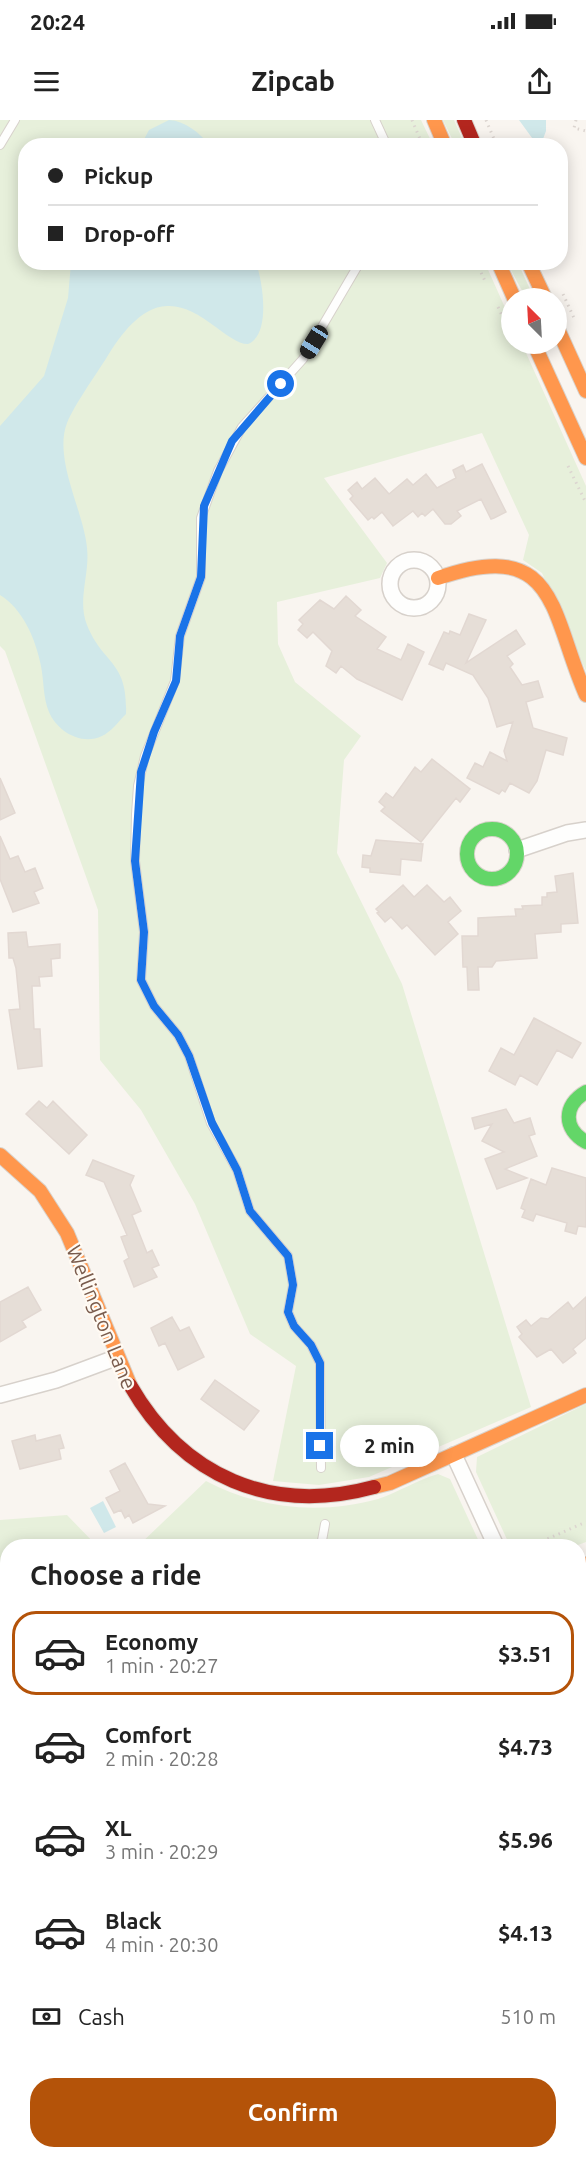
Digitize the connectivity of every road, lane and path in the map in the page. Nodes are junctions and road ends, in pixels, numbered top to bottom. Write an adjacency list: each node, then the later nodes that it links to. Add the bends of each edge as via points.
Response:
1 (15, 120): 14 (lane)
2 (375, 120): 9 (lane)
3 (412, 120): 10 (path)
4 (434, 120): 11 (street)
5 (464, 120): 12 (street)
6 (486, 120): 13 (path)
7 (576, 120): 8 (path, via 574,128)
8 (586, 131)
9 (383, 138)
10 (420, 138)
11 (442, 138)
12 (472, 138)
13 (494, 138)
14 (0, 145)
15 (355, 270): 37 (lane, via 303,359 242,427 218,471 201,518 201,577 180,636 176,681 145,756 136,814 135,861 144,932 141,980 189,1056 212,1123 237,1170 250,1211 288,1256 293,1285 288,1312 320,1363)
16 (502, 270): 18 (street)
17 (532, 270): 19 (street)
18 (510, 288)
19 (540, 288)
20 (567, 301): 21 (path)
21 (577, 323)
22 (567, 349): 24 (street)
23 (539, 354): 25 (street)
24 (586, 391)
25 (586, 458)
26 (438, 578): 27 (street, via 483,564 519,571 533,580 553,603)
27 (586, 695)
28 (586, 830): 29 (street)
29 (517, 850)
30 (586, 1092): 31 (street, via 572,1101 566,1118 572,1134)
31 (586, 1142)
32 (0, 1155): 33 (street, Wellington Lane, via 35,1183 62,1220)
33 (116, 1358): 34 (street, via 57,1380); 36 (street, Wellington Lane, via 138,1403 168,1440 202,1466 246,1487 297,1496 362,1492)
34 (0, 1395)
35 (586, 1395): 36 (street, Wellington Lane)
36 (454, 1455): 41 (street)
37 (321, 1468)
38 (586, 1522): 42 (path)
39 (325, 1524): 40 (lane)
40 (322, 1539)
41 (493, 1539)
42 (547, 1539)

